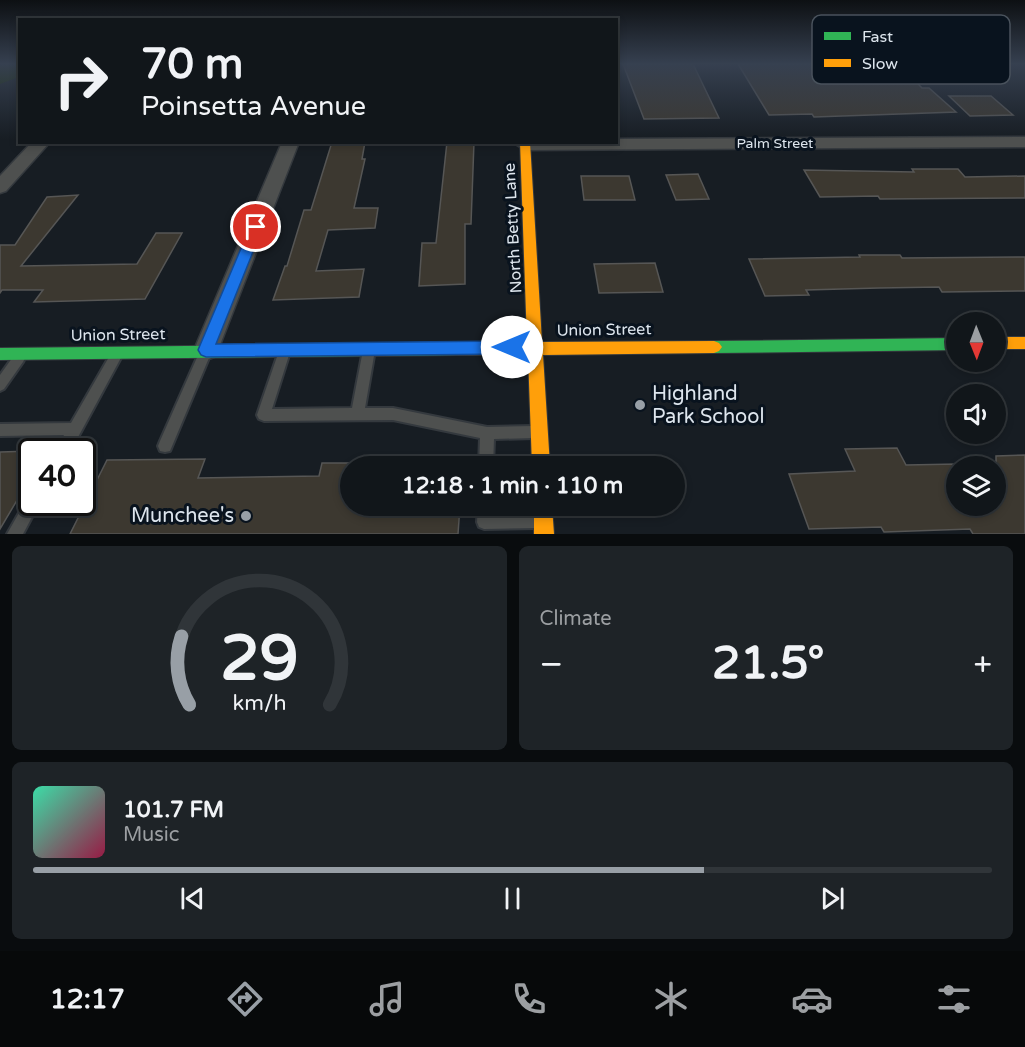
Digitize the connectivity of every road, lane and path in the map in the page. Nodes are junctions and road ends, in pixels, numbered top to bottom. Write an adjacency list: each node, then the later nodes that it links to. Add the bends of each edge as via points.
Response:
1 (1025, 141): 2 (street, Palm Street)
2 (618, 143)
3 (40, 144): 6 (street)
4 (290, 144): 13 (street)
5 (525, 144): 10 (street, North Betty Lane)
6 (0, 187)
7 (1006, 343): 8 (street)
8 (1025, 343)
9 (946, 344): 10 (street, Union Street)
10 (536, 347): 11 (street, Union Street); 21 (street, North Betty Lane)
11 (369, 348): 12 (street, Union Street); 18 (lane)
12 (285, 349): 13 (street, Union Street); 18 (lane, via 264,415)
13 (206, 350): 14 (street, Union Street); 24 (lane)
14 (119, 351): 16 (street, Union Street); 19 (lane)
15 (0, 354): 16 (street, Union Street)
16 (22, 354): 17 (lane)
17 (0, 385)
18 (357, 414): 22 (lane, via 393,414)
19 (75, 429): 20 (lane); 23 (lane)
20 (0, 430)
21 (539, 432): 22 (lane); 26 (street, North Betty Lane)
22 (487, 433): 25 (lane)
23 (70, 438)
24 (165, 446)
25 (486, 456)
26 (540, 456)
27 (25, 516): 30 (lane)
28 (484, 516): 29 (lane, via 484,522)
29 (544, 528)
30 (15, 534)

